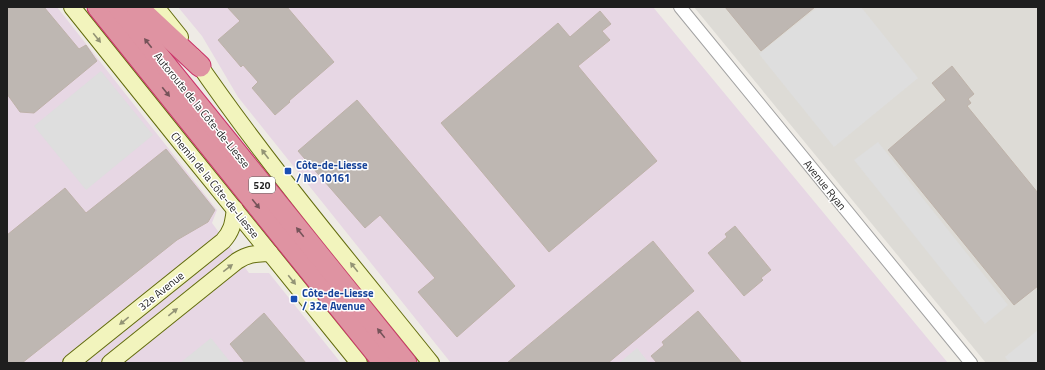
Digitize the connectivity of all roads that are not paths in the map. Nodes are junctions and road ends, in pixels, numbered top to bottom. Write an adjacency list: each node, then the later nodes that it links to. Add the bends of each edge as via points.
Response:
1 (72, 7): 8 (main road, Chemin de la Côte-de-Liesse, one-way to 8)
2 (98, 7): 13 (highway, Autoroute de la Côte-de-Liesse / 520, one-way to 13)
3 (119, 7): 14 (highway, Autoroute de la Côte-de-Liesse / 520, one-way to 3)
4 (137, 7): 7 (highway)
5 (156, 7): 7 (main road)
6 (680, 7): 16 (street, Avenue Ryan)
7 (200, 66): 15 (main road, one-way to 7, via 305,207)
8 (235, 209): 9 (main road, Chemin de la Côte-de-Liesse); 10 (main road, 32e Avenue, one-way to 10, via 233,224 223,241)
9 (270, 253): 11 (main road, one-way to 9, via 237,261 250,254); 12 (main road, Chemin de la Côte-de-Liesse, one-way to 12)
10 (71, 363)
11 (110, 363)
12 (359, 363)
13 (384, 363)
14 (406, 363)
15 (431, 363)
16 (971, 363)

